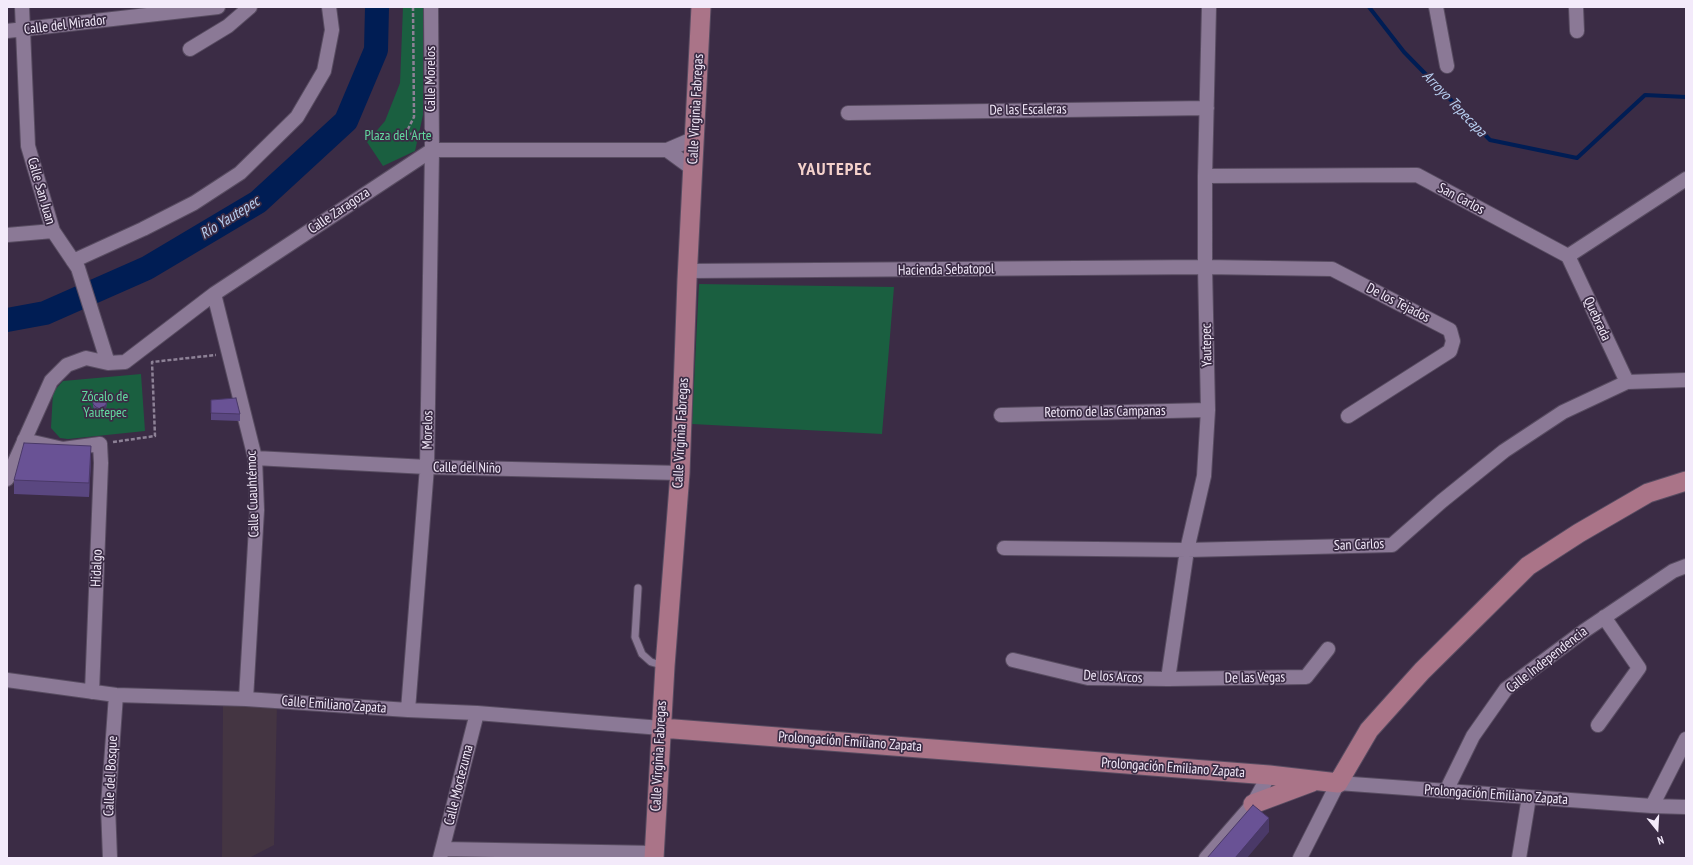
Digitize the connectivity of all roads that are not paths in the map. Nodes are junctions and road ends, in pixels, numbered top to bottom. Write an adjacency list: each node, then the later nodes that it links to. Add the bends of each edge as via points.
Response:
1 (22, 7): 10 (street, Calle San Juan)
2 (218, 7): 10 (street, Calle del Mirador)
3 (250, 7): 13 (street, via 228,26)
4 (329, 7): 26 (street, via 332,30 324,71 292,122 240,173 194,203)
5 (430, 7): 18 (street, Calle Morelos)
6 (701, 7): 17 (street, Calle Virginia Fabregas)
7 (1209, 7): 15 (street, Yautepec)
8 (1436, 7): 14 (street)
9 (1576, 7): 11 (street)
10 (24, 29): 12 (street, Calle del Mirador); 23 (street, Calle San Juan, via 28,146)
11 (1576, 31)
12 (7, 32)
13 (190, 49)
14 (1447, 66)
15 (1207, 108): 16 (street, De las Escaleras); 21 (street, Yautepec)
16 (848, 113)
17 (695, 138): 19 (street); 20 (street, Calle Virginia Fabregas)
18 (431, 144): 19 (street); 29 (street, Calle Zaragoza); 38 (street, Morelos)
19 (667, 150): 20 (street)
20 (693, 169): 28 (street, Calle Virginia Fabregas)
21 (1205, 176): 25 (street, San Carlos, via 1417,175); 27 (street, Yautepec)
22 (1686, 179): 25 (street)
23 (53, 231): 24 (street); 26 (street, Calle San Juan)
24 (7, 234)
25 (1568, 256): 32 (street, Quebrada)
26 (75, 264): 30 (street, Calle San Juan, via 89,298)
27 (1205, 267): 28 (street, Hacienda Sebatopol); 33 (street, Yautepec); 35 (street, De los Tejados, via 1332,269 1450,330 1453,341 1450,351)
28 (688, 271): 39 (street, Calle Virginia Fabregas)
29 (214, 294): 30 (street, Calle Zaragoza, via 125,362); 37 (street, Calle Cuauhtémoc)
30 (108, 363): 36 (street, Calle Zaragoza, via 86,358 67,365 50,381)
31 (1686, 380): 32 (street, San Carlos)
32 (1627, 382): 43 (street, San Carlos, via 1563,412 1504,451 1392,545)
33 (1208, 410): 34 (street, Retorno de las Campanas); 43 (street, Yautepec, via 1204,476)
34 (1001, 415)
35 (1348, 416)
36 (24, 440): 40 (street); 52 (street, Hidalgo, via 63,449 100,444)
37 (255, 458): 38 (street, Calle del Niño); 54 (street, Calle Cuauhtémoc, via 256,510)
38 (428, 467): 39 (street, Calle del Niño); 55 (street, Morelos)
39 (680, 473): 49 (street, Calle Virginia Fabregas)
40 (7, 479)
41 (1686, 481): 62 (street, via 1648,493 1528,566 1422,671 1369,730)
42 (1004, 548): 43 (street, San Carlos)
43 (1187, 550): 50 (street, Yautepec)
44 (1686, 566): 46 (street, Calle Independencia, via 1672,571)
45 (638, 588): 49 (lane, via 635,638 642,654 651,662)
46 (1604, 617): 57 (street, via 1639,668); 63 (street, Calle Independencia, via 1506,689 1473,736)
47 (1328, 649): 50 (street, De las Vegas, via 1306,677)
48 (1013, 660): 50 (street, De los Arcos, via 1088,678)
49 (665, 666): 58 (street, Calle Virginia Fabregas)
50 (1168, 679)
51 (7, 680): 52 (street, Calle Emiliano Zapata)
52 (92, 692): 53 (street, Calle Emiliano Zapata)
53 (116, 695): 54 (street, Calle Emiliano Zapata); 70 (street, Calle del Bosque, via 108,806)
54 (246, 699): 55 (street, Calle Emiliano Zapata)
55 (408, 710): 56 (street, Calle Emiliano Zapata)
56 (477, 713): 58 (street, Calle Emiliano Zapata); 68 (street, Calle Moctezuma)
57 (1598, 725)
58 (661, 728): 60 (street, Prolongación Emiliano Zapata); 69 (street, Calle Virginia Fabregas)
59 (1686, 739): 66 (street)
60 (1269, 775): 61 (street, Prolongación Emiliano Zapata); 65 (street)
61 (1315, 780): 62 (street, Prolongación Emiliano Zapata); 65 (street)
62 (1338, 783): 63 (street, Prolongación Emiliano Zapata); 72 (street)
63 (1446, 790): 64 (street, Prolongación Emiliano Zapata)
64 (1529, 797): 66 (street, Prolongación Emiliano Zapata); 73 (street)
65 (1253, 804): 71 (street)
66 (1652, 806): 67 (street, Prolongación Emiliano Zapata)
67 (1686, 807)
68 (441, 854): 69 (street)
69 (654, 856)
70 (110, 858)
71 (1206, 858)
72 (1300, 858)
73 (1519, 858)

